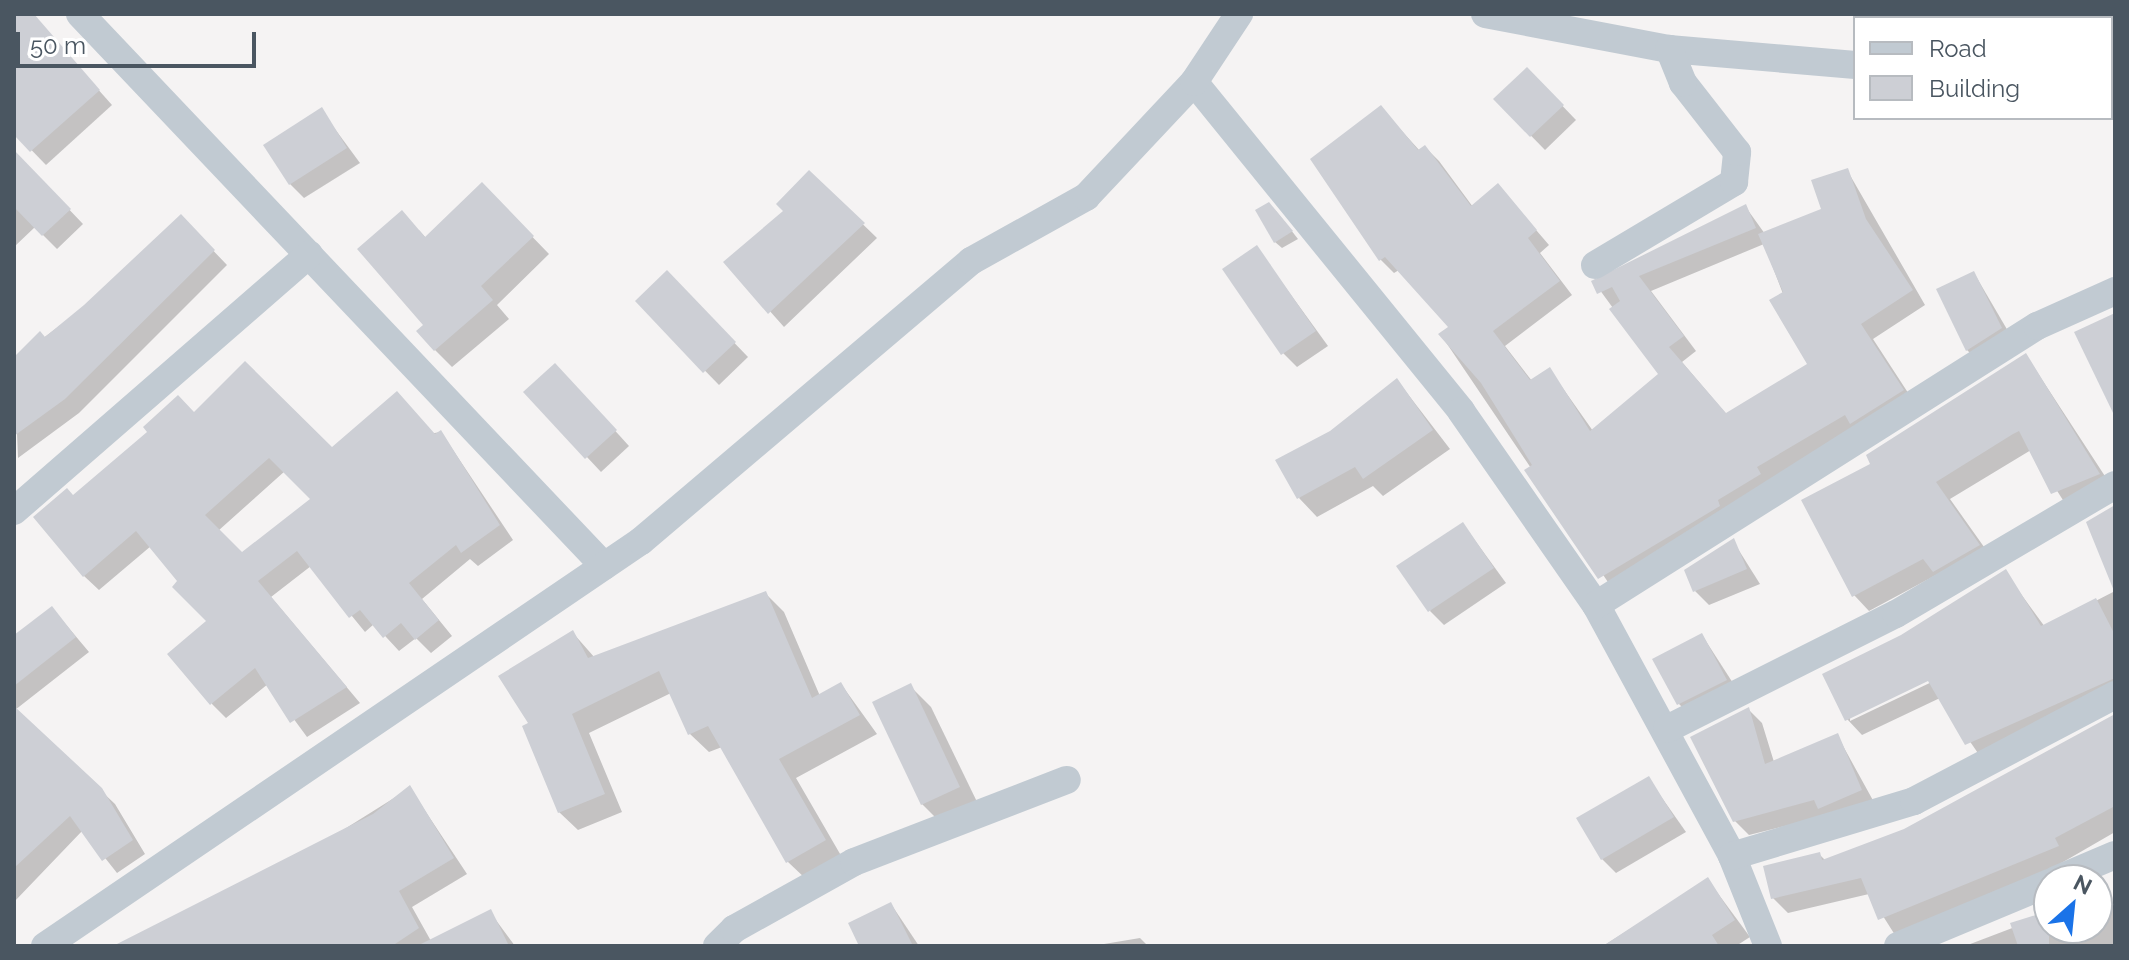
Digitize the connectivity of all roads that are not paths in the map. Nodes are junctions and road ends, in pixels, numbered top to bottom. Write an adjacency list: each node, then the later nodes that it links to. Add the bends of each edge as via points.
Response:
1 (80, 14): 7 (street)
2 (1239, 14): 6 (street)
3 (1485, 14): 4 (street)
4 (1669, 49): 5 (street); 8 (street, via 1683,83 1737,152 1734,182)
5 (1853, 65)
6 (1194, 82): 12 (street, via 1086,197 971,261); 13 (street, via 1461,411)
7 (309, 255): 11 (street); 12 (street)
8 (1595, 265)
9 (2115, 291): 13 (street, via 2037,326)
10 (2115, 485): 15 (street, via 1896,614)
11 (14, 511)
12 (604, 566): 21 (street)
13 (1596, 605): 15 (street)
14 (2115, 695): 18 (street, via 1914,801)
15 (1667, 729): 18 (street)
16 (1067, 780): 23 (street, via 854,862 734,929)
17 (2115, 855): 19 (street)
18 (1732, 856): 24 (street)
19 (2094, 864)
20 (2033, 890): 25 (street)
21 (78, 936): 22 (street)
22 (45, 946)
23 (717, 946)
24 (1768, 946)
25 (1898, 946)

